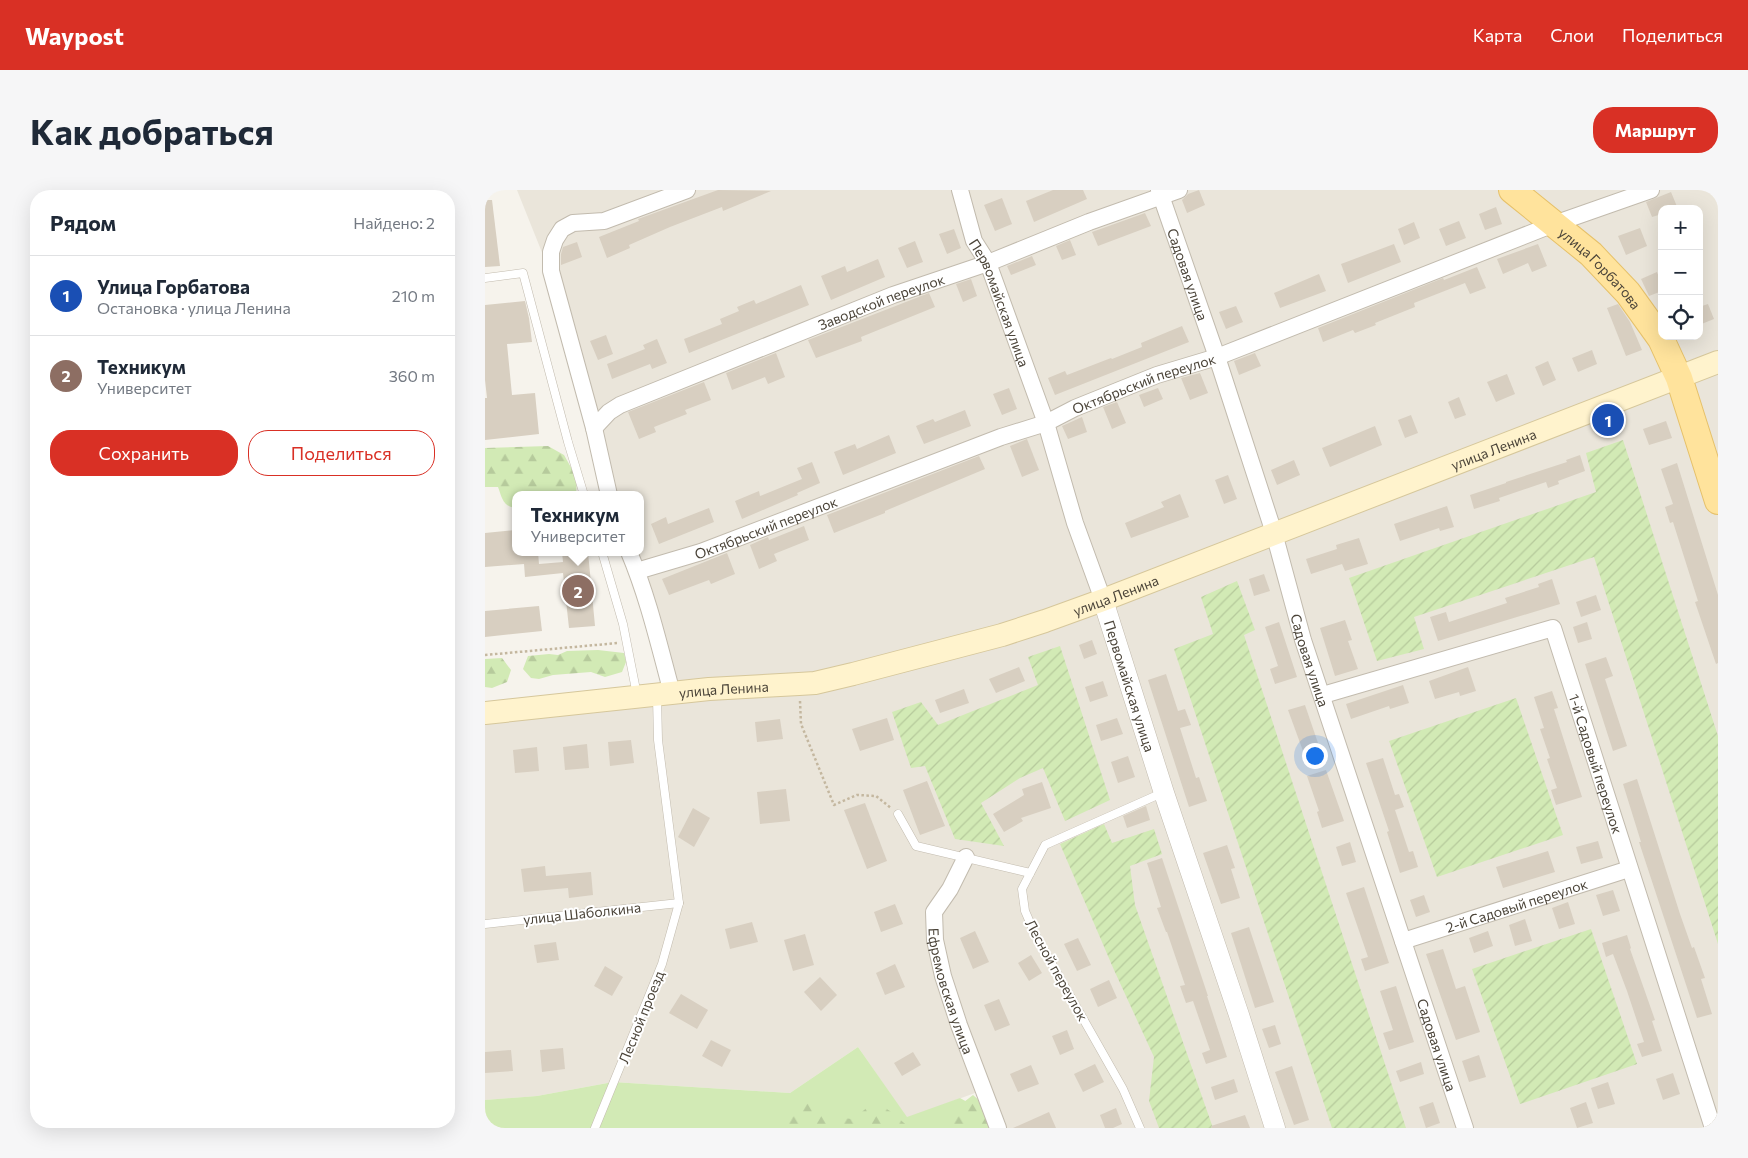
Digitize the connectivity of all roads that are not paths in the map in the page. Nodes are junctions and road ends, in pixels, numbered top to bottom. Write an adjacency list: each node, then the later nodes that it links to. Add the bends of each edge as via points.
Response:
1 (687, 190): 14 (street, via 604,221 573,223 562,229 555,240 551,271)
2 (960, 190): 8 (street, Первомайская улица, via 974,241)
3 (1179, 190): 6 (street, Заводской переулок)
4 (1512, 190): 7 (main road, улица Горбатова)
5 (1651, 190): 7 (street, Октябрьский переулок)
6 (1160, 193): 8 (street, Заводской переулок); 10 (street, Садовая улица)
7 (1554, 224): 10 (street, Октябрьский переулок); 12 (main road, улица Горбатова, via 1591,254 1640,308 1661,338)
8 (988, 263): 13 (street, Первомайская улица); 14 (street, Заводской переулок, via 893,296 620,405)
9 (485, 278): 15 (lane, via 523,273)
10 (1217, 357): 13 (street, Октябрьский переулок, via 1157,375); 18 (street, Садовая улица)
11 (1718, 362): 12 (main road, улица Ленина)
12 (1679, 378): 17 (main road, улица Горбатова); 18 (main road, улица Ленина)
13 (1046, 423): 21 (street, Октябрьский переулок, via 1001,437 701,552); 22 (street, Первомайская улица, via 1075,523)
14 (594, 428): 16 (street)
15 (583, 491)
16 (608, 491)
17 (1718, 501)
18 (1274, 533): 22 (main road, улица Ленина); 24 (street, Садовая улица, via 1290,595)
19 (602, 556): 23 (lane, via 627,642)
20 (631, 556): 21 (street)
21 (637, 571): 23 (street, via 652,621)
22 (1103, 600): 23 (main road, улица Ленина, via 1002,635 815,683); 26 (street, Первомайская улица)
23 (655, 695): 25 (main road, улица Ленина); 31 (lane)
24 (1323, 695): 29 (street, 1-й Садовый переулок, via 1553,628); 33 (street, Садовая улица)
25 (485, 713)
26 (1164, 793): 30 (lane, Лесной переулок, via 1045,845); 37 (street, Первомайская улица)
27 (898, 814): 28 (lane, via 915,846)
28 (966, 857): 30 (lane); 35 (street, Ефремовская улица, via 934,912 935,940 959,1025)
29 (1629, 869): 33 (street, 2-й Садовый переулок); 39 (street, 1-й Садовый переулок)
30 (1031, 873): 36 (lane, Лесной переулок, via 1022,889 1025,910 1035,934 1123,1089)
31 (679, 903): 32 (lane, улица Шаболкина); 34 (lane, Лесной проезд, via 662,964)
32 (485, 924)
33 (1403, 941): 38 (street, Садовая улица)
34 (595, 1128)
35 (998, 1128)
36 (1140, 1128)
37 (1275, 1128)
38 (1465, 1128)
39 (1713, 1128)

